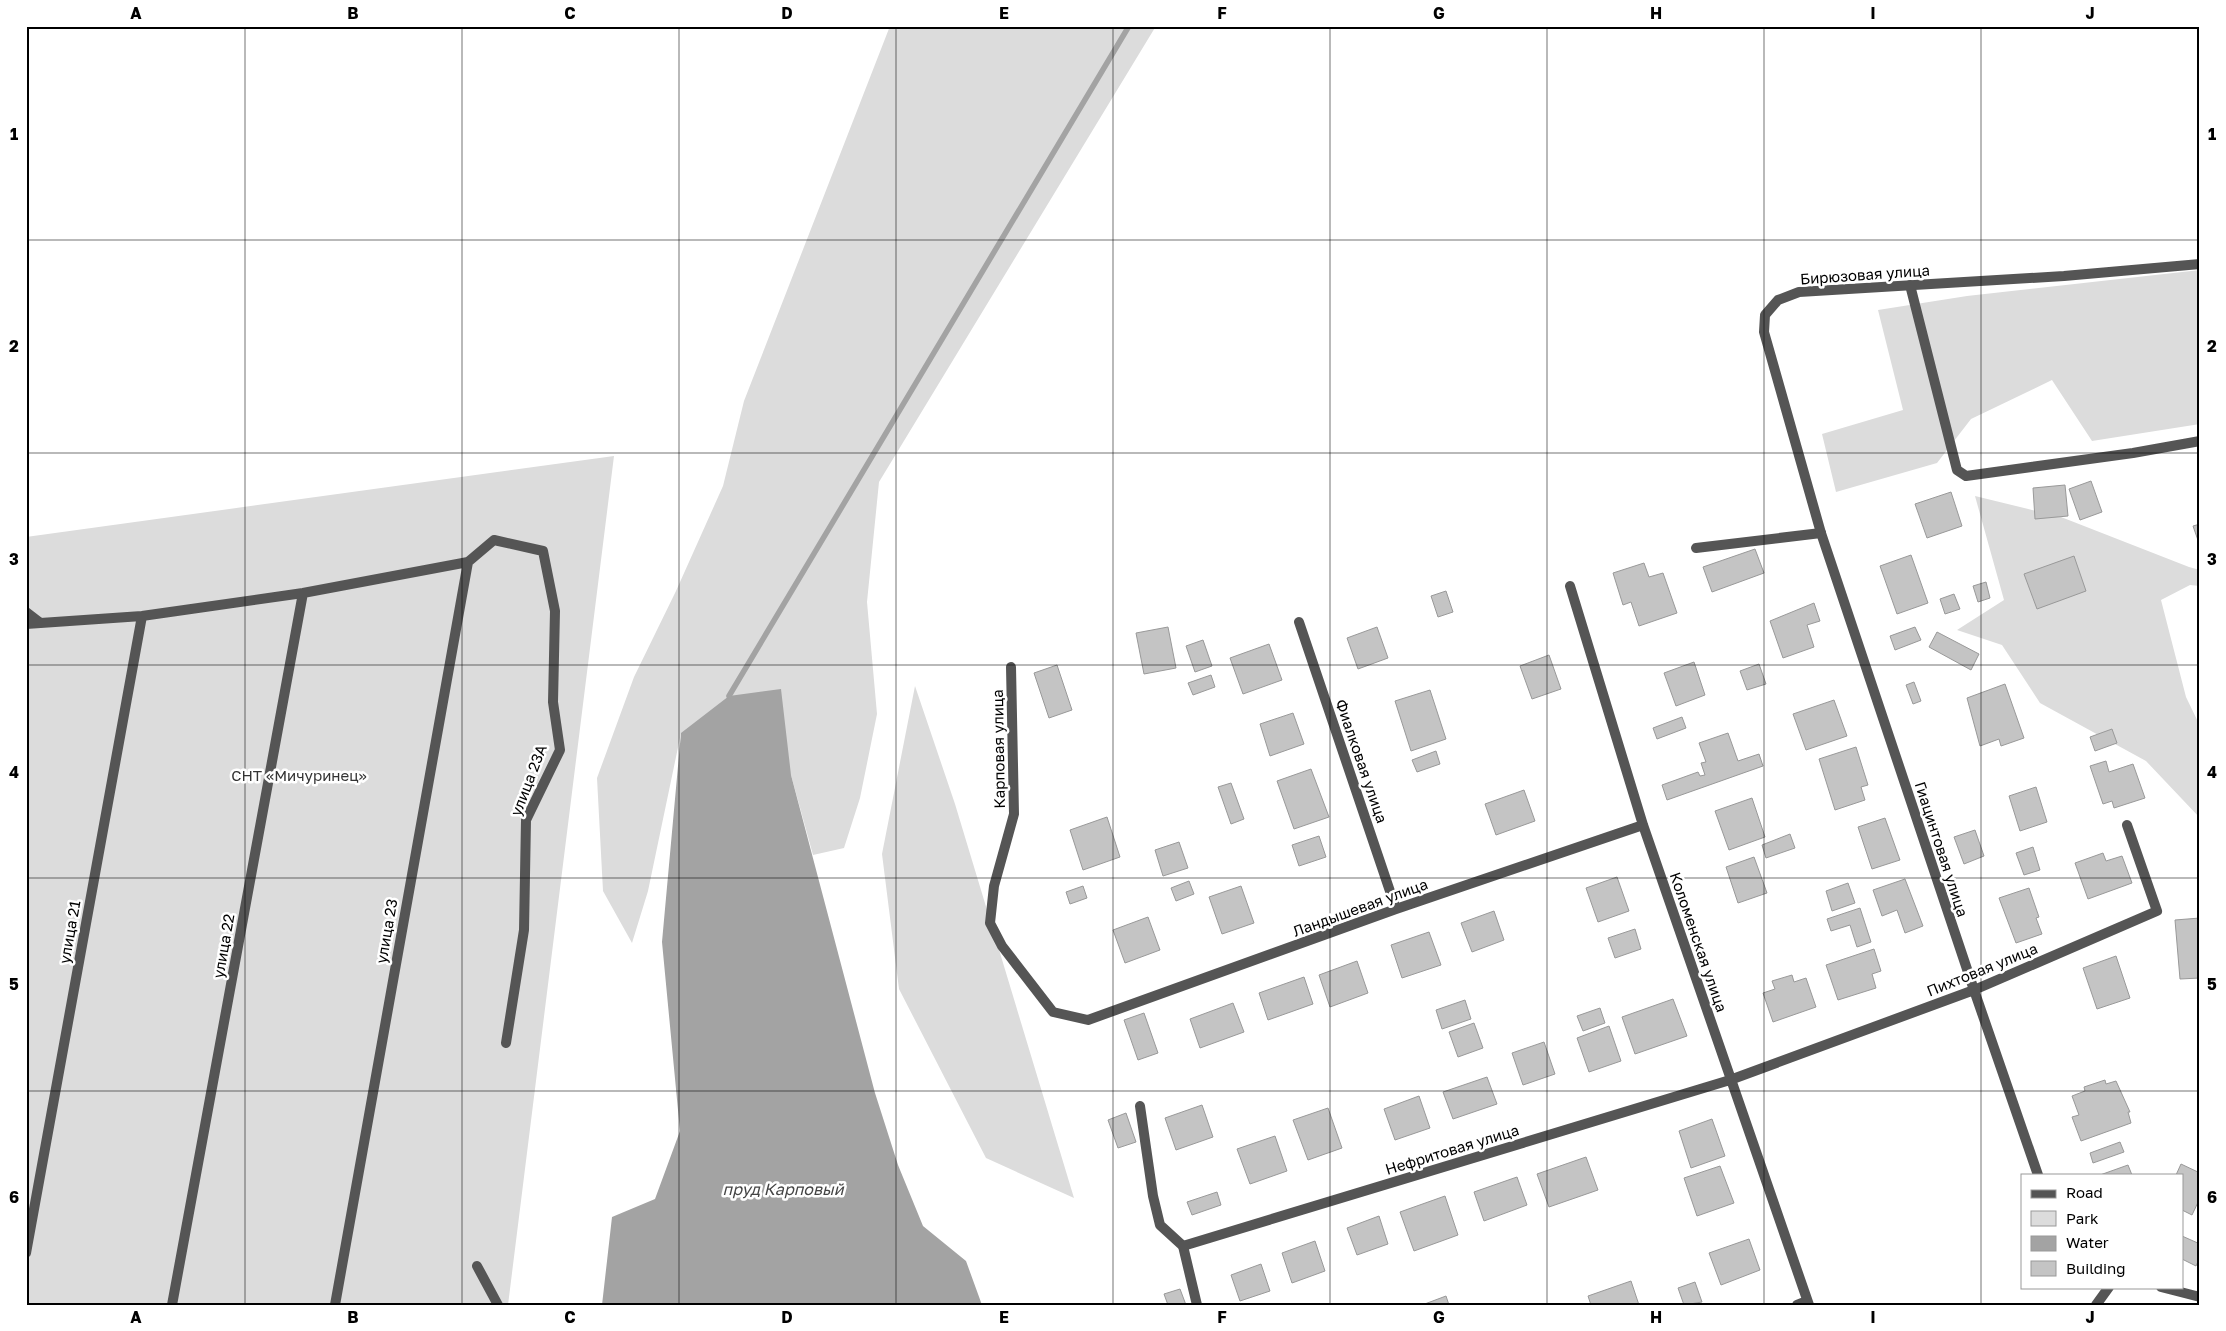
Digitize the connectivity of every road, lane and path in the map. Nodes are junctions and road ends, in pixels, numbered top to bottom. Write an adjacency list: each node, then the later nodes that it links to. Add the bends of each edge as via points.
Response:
1 (2200, 264): 2 (street, Бирюзовая улица)
2 (1910, 285): 3 (street, via 1957,470 1966,476); 4 (street, Бирюзовая улица, via 1799,292 1778,300 1765,315 1764,332)
3 (2200, 441)
4 (1821, 532): 5 (street); 18 (street, Гиацинтовая улица)
5 (1696, 548)
6 (468, 562): 8 (street); 20 (street, улица 23А, via 494,540 542,551 554,611 553,702 560,750 526,820 524,930); 32 (street, улица 23)
7 (1570, 586): 15 (street, Коломенская улица)
8 (303, 592): 10 (street); 31 (street, улица 22)
9 (26, 612): 11 (street)
10 (142, 616): 11 (street); 25 (street, улица 21)
11 (39, 622): 13 (street)
12 (1299, 622): 17 (street, Фиалковая улица)
13 (26, 624)
14 (1011, 667): 19 (street, Карповая улица, via 1014,814 994,886 990,923 1002,946 1053,1012)
15 (1643, 825): 17 (street, Ландышевая улица); 21 (street, Коломенская улица)
16 (2127, 825): 18 (street, Пихтовая улица, via 2157,911)
17 (1396, 909): 19 (street, Ландышевая улица)
18 (1974, 990): 21 (street, Пихтовая улица); 23 (street, Гиацинтовая улица)
19 (1088, 1020)
20 (506, 1043)
21 (1730, 1080): 24 (street, Нефритовая улица); 30 (street, Коломенская улица)
22 (1140, 1106): 24 (street, via 1160,1225)
23 (2038, 1174)
24 (1183, 1246): 34 (street)
25 (26, 1253)
26 (477, 1266): 33 (street)
27 (2108, 1288): 36 (street)
28 (2165, 1288): 29 (street)
29 (2200, 1297)
30 (1808, 1303): 35 (street)
31 (172, 1305)
32 (335, 1305)
33 (498, 1305)
34 (1197, 1305)
35 (1797, 1305)
36 (2096, 1305)

